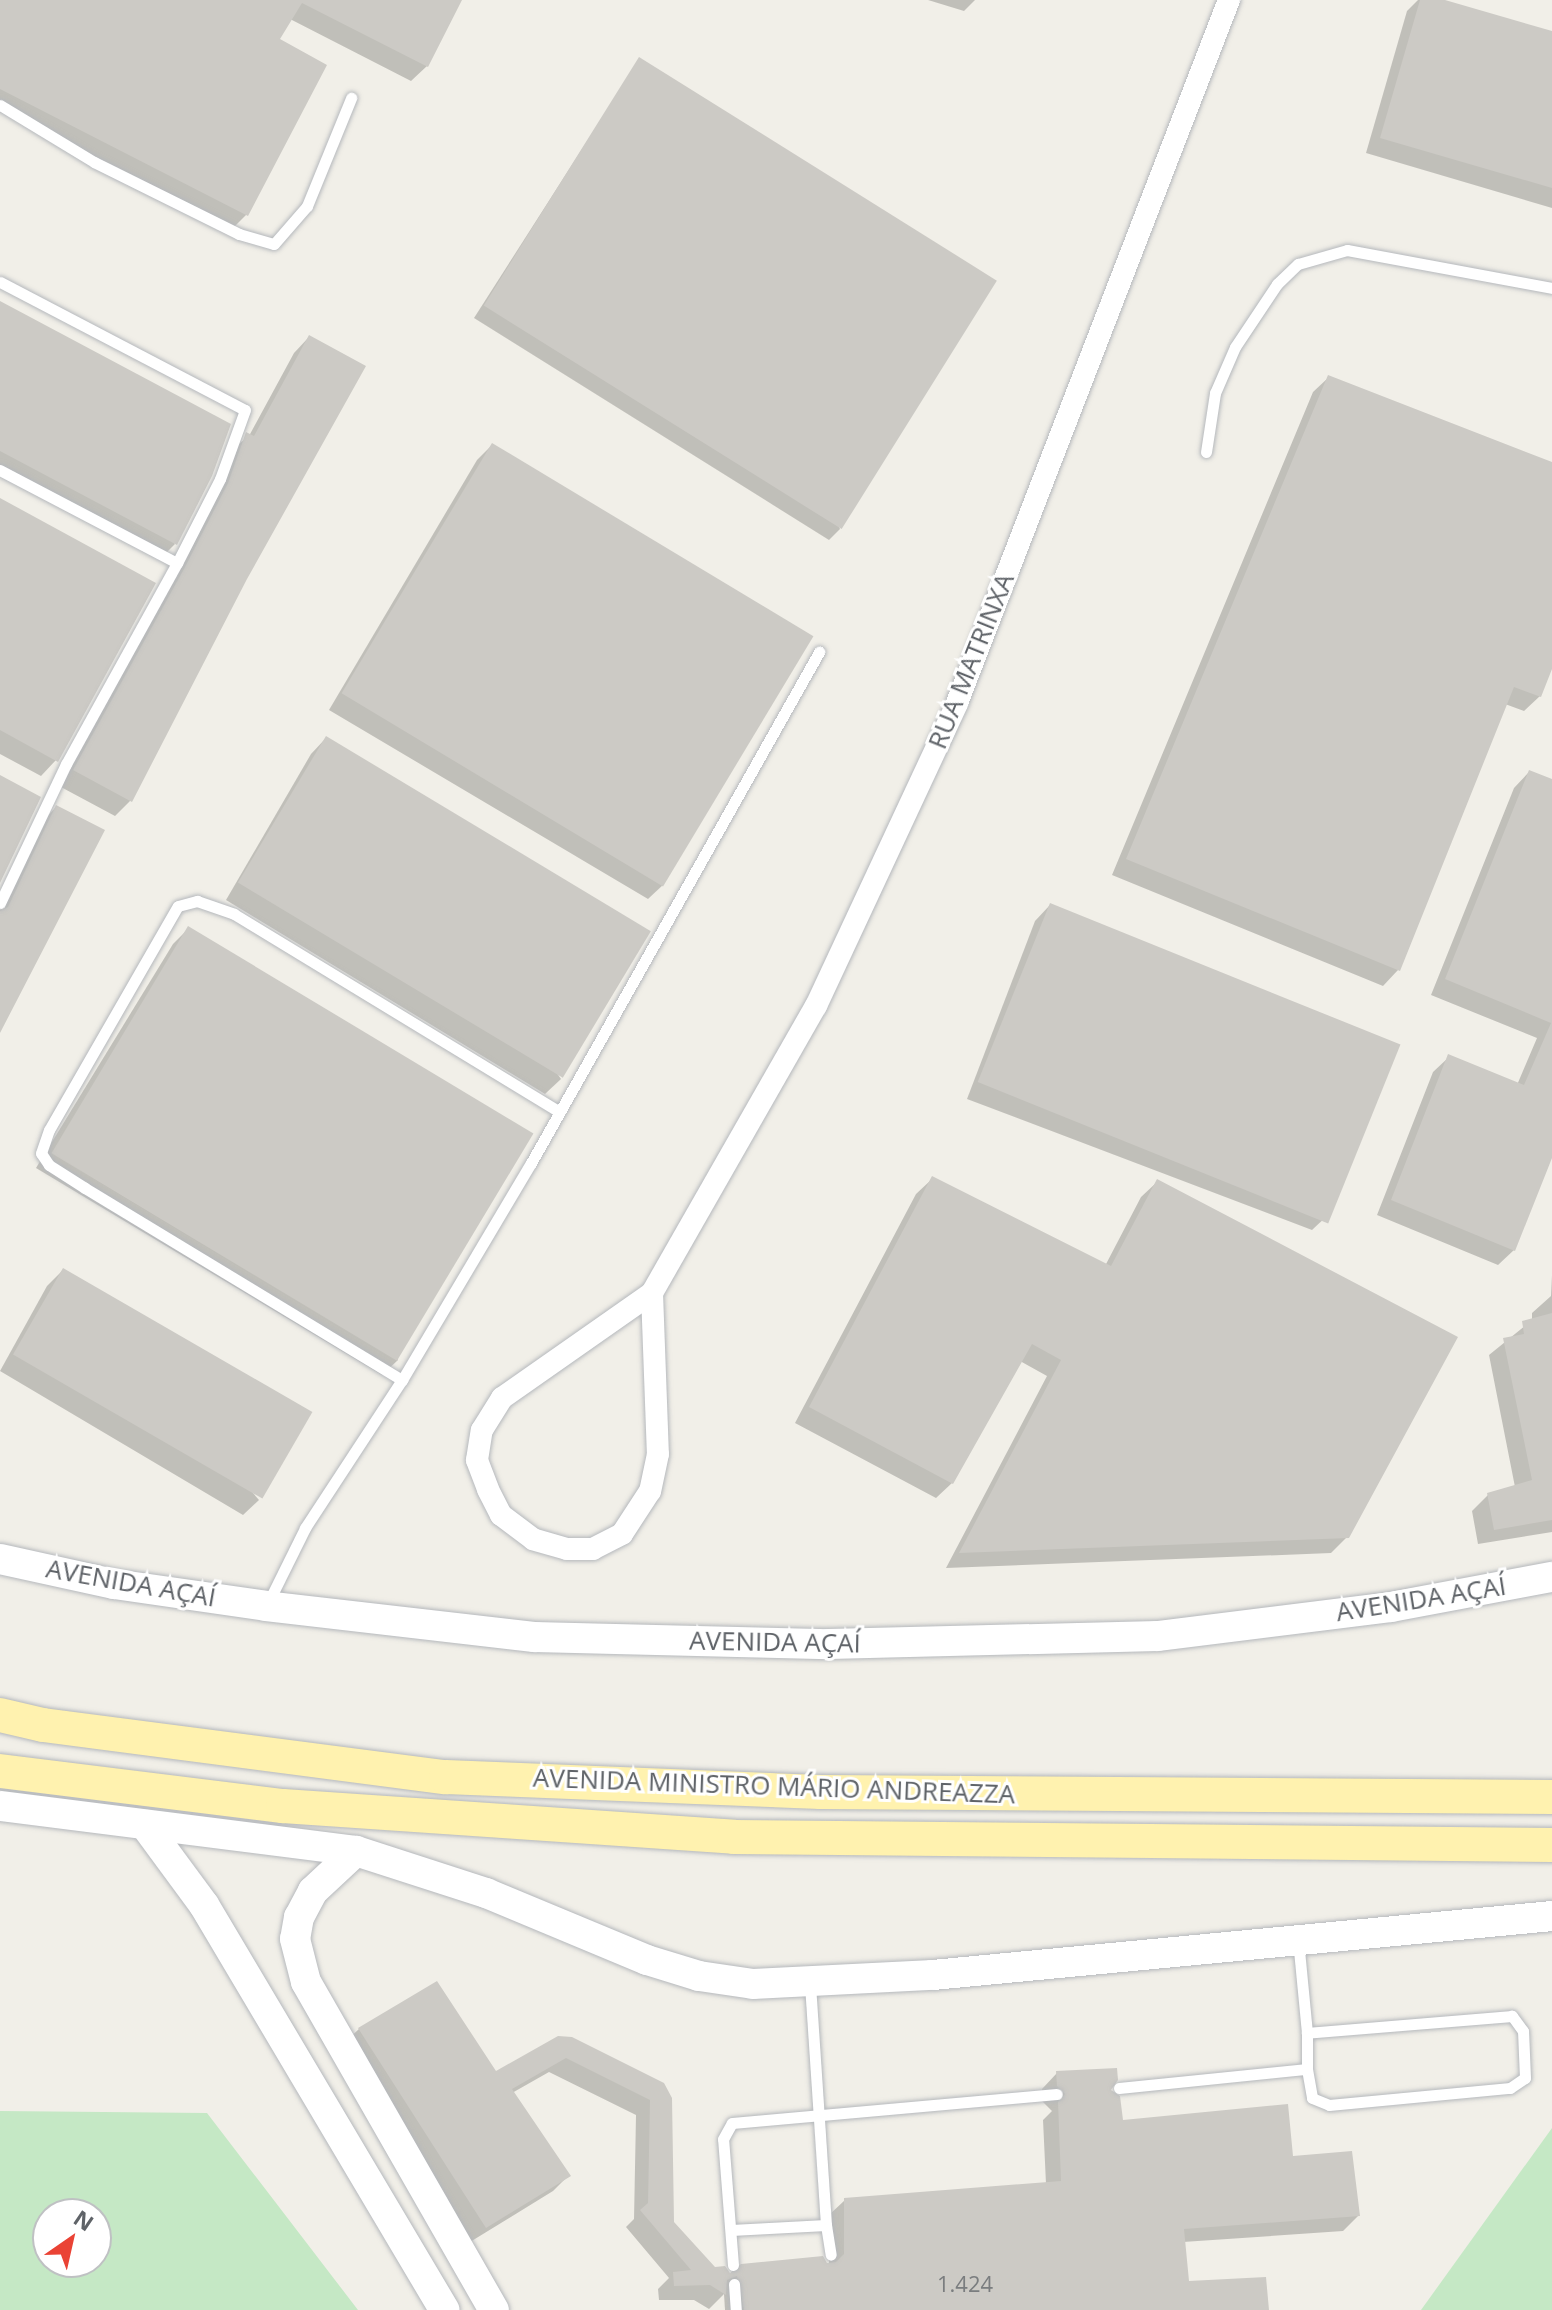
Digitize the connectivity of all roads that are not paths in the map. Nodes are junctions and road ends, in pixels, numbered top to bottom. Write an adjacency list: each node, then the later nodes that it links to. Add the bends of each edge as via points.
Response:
1 (1229, 0): 12 (street, RUA MATRINXA, via 957,703 816,1006)
2 (351, 98): 3 (lane, via 307,206 274,244 239,234 94,162)
3 (0, 105)
4 (0, 282): 8 (lane, via 245,410 220,479)
5 (1552, 288): 6 (lane, via 1347,250 1298,264 1277,284 1235,347 1215,393)
6 (1206, 452)
7 (0, 470): 8 (lane)
8 (177, 563): 10 (lane, via 66,764)
9 (819, 652): 11 (lane)
10 (0, 903)
11 (560, 1112): 13 (lane); 13 (lane, via 234,914 197,901 178,906 49,1130 41,1153 49,1165 85,1188)
12 (652, 1293): 12 (street, RUA MATRINXA, via 502,1398 482,1430 477,1460 488,1489 501,1515 533,1539 567,1549 593,1549 622,1534 650,1491 658,1454)
13 (402, 1380): 16 (lane, via 305,1528)
14 (0, 1559): 16 (street, AVENIDA AÇAÍ, via 114,1584)
15 (1552, 1577): 16 (street, AVENIDA AÇAÍ, via 1391,1607 1158,1636 829,1644 534,1637)
16 (266, 1606)
17 (0, 1715): 18 (main road, AVENIDA MINISTRO MÁRIO ANDREAZZA)
18 (43, 1725): 19 (main road); 21 (main road, AVENIDA MINISTRO MÁRIO ANDREAZZA, via 446,1777 821,1792)
19 (0, 1732)
20 (0, 1771): 24 (main road, AVENIDA MINISTRO MÁRIO ANDREAZZA, via 283,1806 734,1837)
21 (1552, 1797)
22 (0, 1806): 23 (street)
23 (145, 1825): 26 (street); 32 (street, via 204,1905)
24 (1508, 1845): 25 (main road, AVENIDA MINISTRO MÁRIO ANDREAZZA); 27 (main road)
25 (1552, 1845)
26 (356, 1851): 30 (street, via 486,1893 699,1976 753,1984); 31 (street, via 313,1891 299,1917 295,1939)
27 (1552, 1867)
28 (1552, 1916): 29 (street)
29 (1298, 1940): 30 (street, via 933,1975); 33 (lane)
30 (810, 1981): 37 (lane)
31 (306, 1982): 32 (street); 42 (street)
32 (257, 1996): 44 (street)
33 (1307, 2033): 34 (lane); 34 (lane, via 1512,2016 1523,2031 1527,2069 1519,2085 1510,2088 1329,2105 1312,2098)
34 (1307, 2069): 35 (lane)
35 (1119, 2088)
36 (1057, 2094): 37 (lane)
37 (821, 2114): 38 (lane); 39 (lane, via 741,2120 725,2130)
38 (826, 2225): 39 (lane); 40 (lane)
39 (731, 2230): 41 (lane)
40 (831, 2255)
41 (733, 2265)
42 (473, 2266): 44 (street); 45 (street)
43 (734, 2284): 46 (lane)
44 (438, 2300)
45 (495, 2307)
46 (736, 2310)

